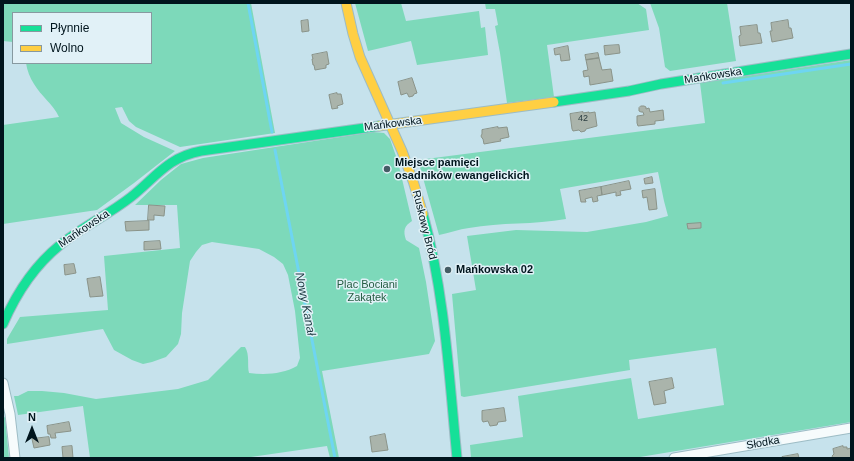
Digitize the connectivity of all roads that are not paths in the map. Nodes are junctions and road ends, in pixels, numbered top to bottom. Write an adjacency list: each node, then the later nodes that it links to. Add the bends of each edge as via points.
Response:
1 (346, 3): 3 (street, Ruskowy Bród, via 362,63)
2 (851, 54): 3 (street, Mańkowska, via 629,91)
3 (390, 125): 4 (street, Mańkowska, via 201,151 169,163 140,191 59,246 44,260 25,284); 8 (street, Ruskowy Bród, via 414,185 438,280)
4 (3, 324)
5 (3, 383): 7 (street, via 10,414)
6 (851, 428): 9 (street, Słodka)
7 (15, 458)
8 (456, 458)
9 (674, 458)

